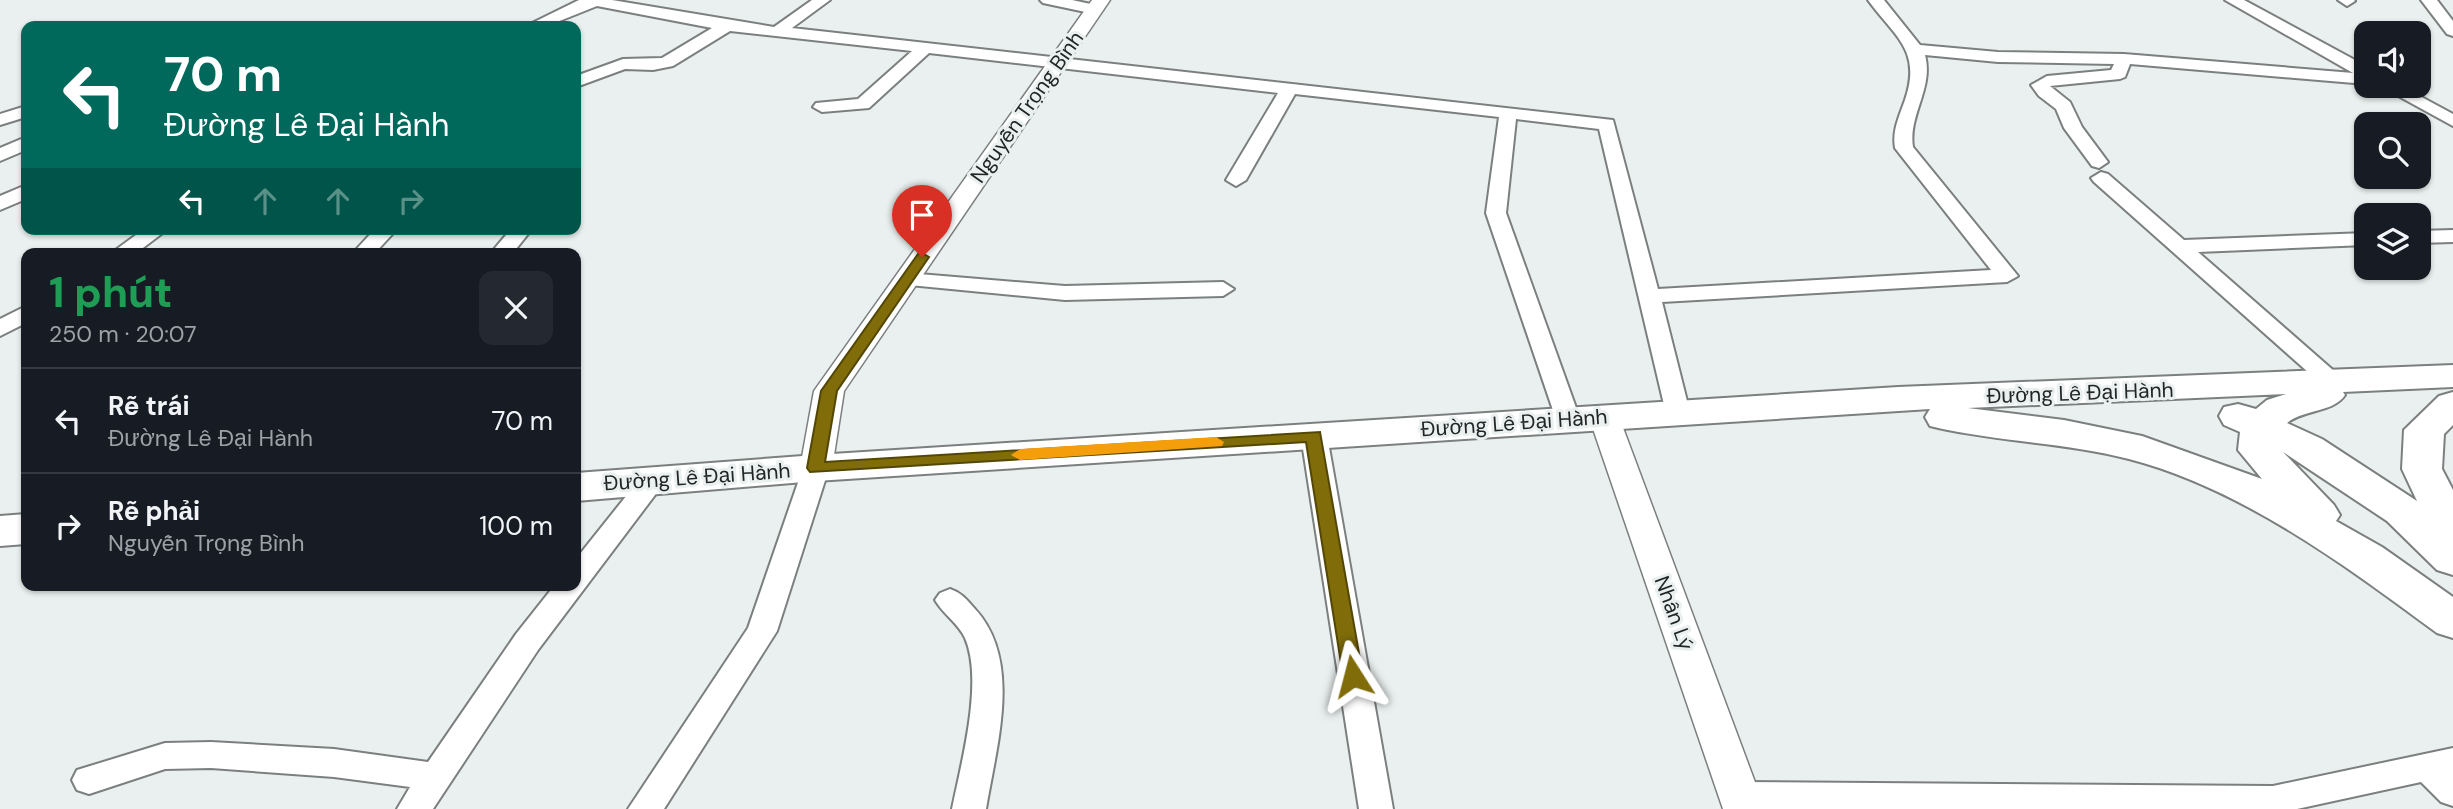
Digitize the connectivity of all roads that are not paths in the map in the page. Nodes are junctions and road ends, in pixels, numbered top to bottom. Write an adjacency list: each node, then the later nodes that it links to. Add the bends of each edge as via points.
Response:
1 (822, 0): 11 (street)
2 (1048, 0): 7 (street)
3 (1876, 0): 13 (street)
4 (2233, 0): 16 (street)
5 (2429, 0): 10 (street)
6 (593, 1): 8 (street); 9 (street)
7 (1098, 4): 15 (street, Nguyễn Trọng Bình)
8 (546, 21)
9 (727, 26): 11 (street); 18 (street, via 667,62 623,64)
10 (2453, 31)
11 (777, 32): 12 (street)
12 (925, 48): 15 (street); 21 (street, via 863,104)
13 (1915, 49): 14 (street); 42 (street, via 1920,75 1902,136 1904,148 2007,276)
14 (2124, 60): 17 (street); 37 (street, via 2114,75 2040,85 2067,110 2100,170)
15 (1057, 63): 19 (street); 40 (street, Nguyễn Trọng Bình)
16 (2354, 66)
17 (2354, 78)
18 (581, 80)
19 (1289, 89): 23 (street); 29 (street)
20 (2411, 98): 25 (street)
21 (822, 107)
22 (21, 112): 24 (street)
23 (1508, 113): 42 (street, via 1607,124); 50 (street, via 1496,213)
24 (0, 120)
25 (2453, 121)
26 (21, 146): 27 (street)
27 (0, 157): 28 (street)
28 (21, 163)
29 (1236, 180)
30 (21, 194): 31 (street)
31 (0, 204)
32 (149, 235): 38 (street)
33 (381, 235): 39 (street)
34 (2453, 236): 35 (street)
35 (2431, 237)
36 (2354, 240): 37 (street)
37 (2177, 247): 45 (street)
38 (129, 248)
39 (368, 248)
40 (907, 279): 41 (street, via 1065,293); 53 (street, Nguyễn Trọng Bình, via 829,391)
41 (1223, 289)
42 (1649, 296): 49 (street)
43 (21, 316): 44 (street)
44 (0, 330)
45 (2334, 383): 46 (main road, Đường Lê Đại Hành); 47 (main road, Đường Lê Đại Hành)
46 (2448, 386): 51 (main road, via 2330,394 2281,408); 58 (main road, via 2424,430 2423,470)
47 (2062, 395): 48 (main road, Đường Lê Đại Hành); 51 (main road, via 2169,400 2228,412)
48 (1746, 409): 49 (main road, Đường Lê Đại Hành); 63 (main road, via 1942,417 2064,432 2142,449 2248,489 2366,558)
49 (1678, 413): 50 (main road, Đường Lê Đại Hành)
50 (1586, 418): 52 (main road, Đường Lê Đại Hành); 68 (street, Nhân Lý)
51 (2260, 426): 59 (main road, via 2308,447 2402,511); 63 (main road, via 2258,450 2308,506)
52 (1314, 436): 53 (main road, Đường Lê Đại Hành); 75 (street)
53 (816, 468): 54 (main road, Đường Lê Đại Hành); 73 (street, via 762,631)
54 (652, 481): 55 (main road, Đường Lê Đại Hành); 60 (street)
55 (581, 486)
56 (21, 529): 57 (main road)
57 (0, 531)
58 (2453, 532)
59 (2453, 559)
60 (581, 573)
61 (566, 591): 65 (street)
62 (950, 600): 74 (street, via 979,635 988,667)
63 (2453, 621)
64 (2440, 765): 67 (street); 71 (street)
65 (436, 778): 66 (street, via 334,762 211,755 165,756); 72 (street)
66 (89, 780)
67 (2453, 792)
68 (1741, 803): 69 (street)
69 (1957, 803): 70 (street)
70 (2142, 804): 71 (street)
71 (2278, 805)
72 (414, 809)
73 (645, 809)
74 (969, 809)
75 (1376, 809)

